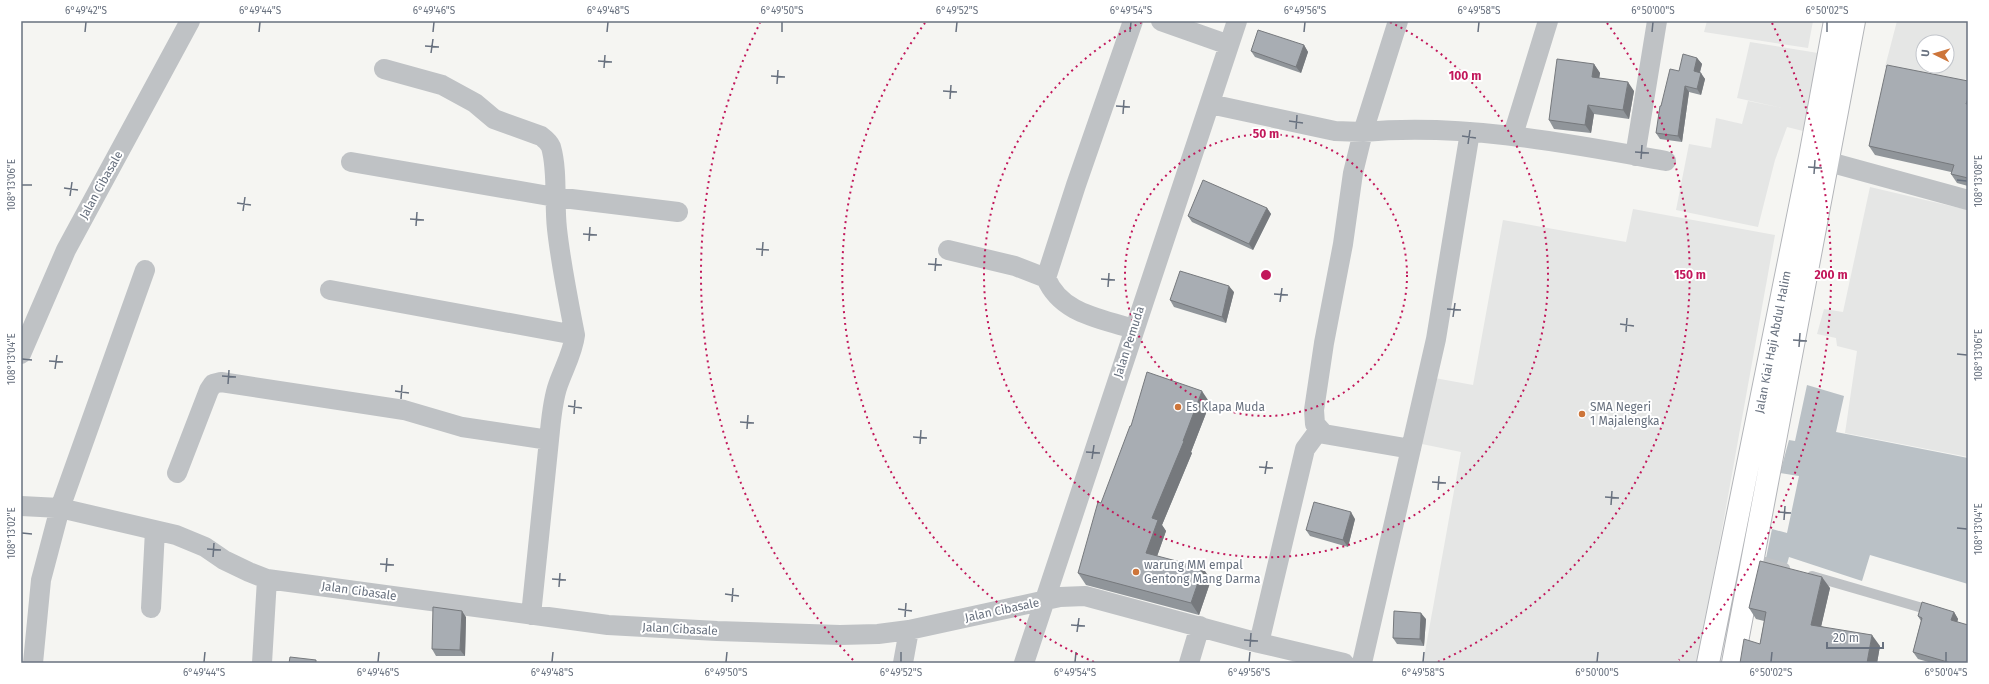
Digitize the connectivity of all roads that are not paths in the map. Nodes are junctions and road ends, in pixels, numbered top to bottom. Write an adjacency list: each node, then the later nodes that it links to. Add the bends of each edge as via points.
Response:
1 (190, 21): 29 (street, Jalan Cibasale, via 66,250)
2 (1133, 21): 25 (street)
3 (1161, 21): 10 (street)
4 (1237, 21): 10 (street, Jalan Pemuda)
5 (1398, 21): 13 (street)
6 (1548, 21): 15 (street)
7 (1657, 21): 16 (street)
8 (1835, 21): 53 (main road, Jalan Kiai Haji Abdul Halim)
9 (1854, 21): 19 (main road, Jalan Kiai Haji Abdul Halim)
10 (1230, 45): 12 (street, Jalan Pemuda)
11 (384, 69): 20 (street, via 442,85 475,103 494,119 547,140 554,163)
12 (1210, 104): 13 (street, via 1334,131); 27 (street, Jalan Pemuda)
13 (1363, 132): 14 (street, via 1396,129); 30 (street, via 1353,173 1314,410 1315,424)
14 (1470, 132): 15 (street); 32 (street, via 1436,340)
15 (1513, 135): 16 (street)
16 (1635, 156): 17 (street)
17 (1666, 161)
18 (351, 162): 20 (street)
19 (1829, 162): 21 (street); 37 (main road, Jalan Kiai Haji Abdul Halim)
20 (555, 197): 22 (street); 28 (street, via 562,273)
21 (1968, 200)
22 (678, 212)
23 (948, 250): 25 (street, via 1016,266)
24 (145, 270): 35 (street)
25 (1046, 278): 27 (street, via 1052,291 1064,304)
26 (330, 290): 28 (street)
27 (1133, 329): 39 (street, Jalan Pemuda)
28 (575, 335): 31 (street, via 558,386)
29 (21, 354)
30 (1319, 430): 32 (street, via 1324,434); 45 (street, via 1305,449)
31 (549, 440): 33 (street, via 462,427 404,410 221,382 213,384 209,390); 42 (street)
32 (1411, 448): 52 (street)
33 (177, 473)
34 (21, 506): 35 (street, Jalan Cibasale)
35 (60, 508): 36 (street, Jalan Cibasale); 46 (street, via 41,580)
36 (155, 530): 38 (street, Jalan Cibasale, via 191,541 236,566); 41 (street)
37 (1752, 558): 40 (lane); 54 (main road, Jalan Kiai Haji Abdul Halim)
38 (267, 579): 42 (street, Jalan Cibasale); 47 (street)
39 (1044, 602): 43 (street, Jalan Cibasale, via 1060,597 1085,596); 44 (street, Jalan Cibasale); 49 (street, Jalan Pemuda)
40 (1919, 607)
41 (151, 608)
42 (531, 615): 44 (street, Jalan Cibasale, via 608,625 717,631 878,634)
43 (1200, 626): 45 (street, Jalan Cibasale); 50 (street)
44 (909, 630): 48 (street)
45 (1259, 643): 51 (street, Jalan Cibasale)
46 (33, 663)
47 (262, 663)
48 (903, 663)
49 (1024, 663)
50 (1189, 663)
51 (1344, 663)
52 (1362, 663)
53 (1708, 663)
54 (1733, 663)

